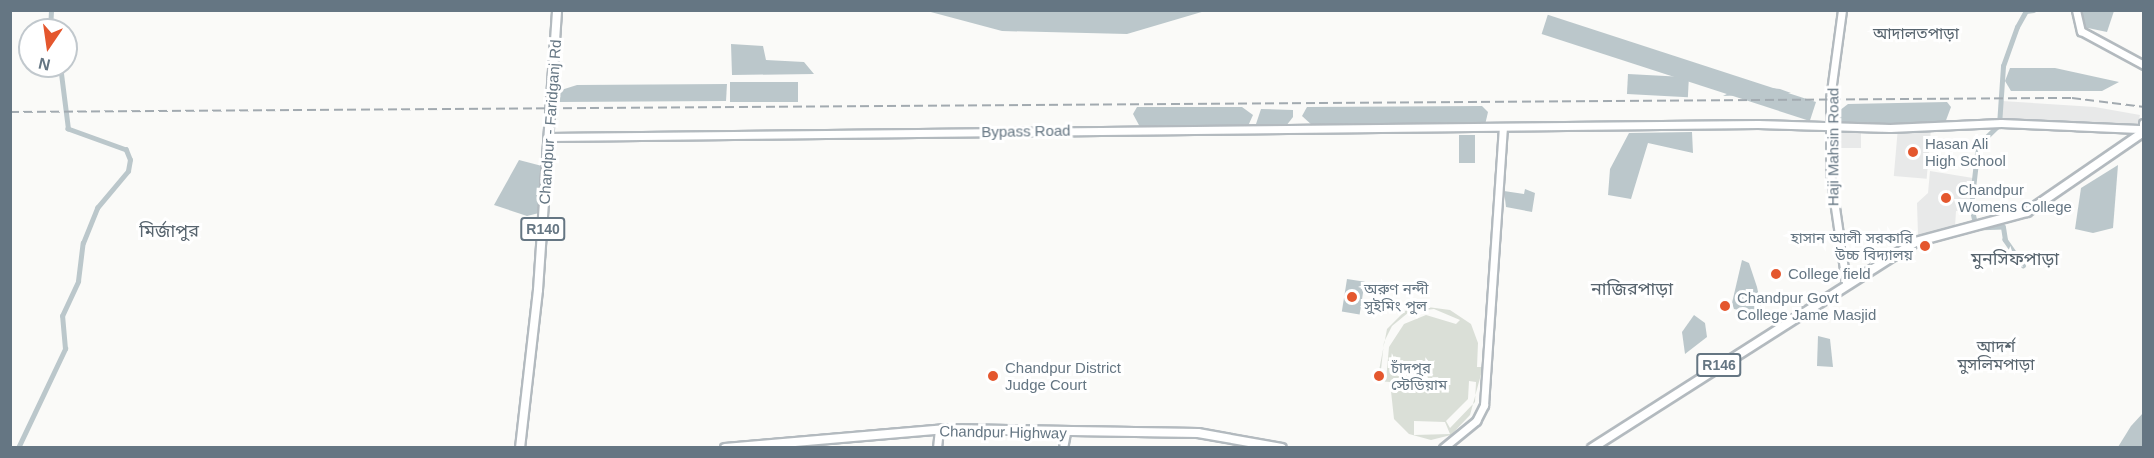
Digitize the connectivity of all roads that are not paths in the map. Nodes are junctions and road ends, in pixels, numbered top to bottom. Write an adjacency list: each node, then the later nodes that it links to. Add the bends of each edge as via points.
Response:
1 (557, 10): 8 (main road, Chandpur - Faridganj Rd / R140)
2 (1842, 10): 5 (street, Haji Mahsin Road)
3 (2076, 10): 4 (street, via 2081,31)
4 (2144, 65)
5 (1830, 126): 6 (street, Bypass Road); 7 (street, Bypass Road, via 1998,123); 9 (street, Haji Mahsin Road, via 1833,214)
6 (1503, 129): 8 (street, Bypass Road); 12 (street, via 1484,405 1480,417)
7 (2140, 131): 9 (main road, via 2037,206 1932,233)
8 (549, 137): 13 (main road, Chandpur - Faridganj Rd / R140)
9 (1846, 283): 20 (main road, R146)
10 (939, 430): 11 (main road, Chandpur Highway); 14 (main road, Chandpur Highway); 15 (street)
11 (1066, 433): 16 (street); 17 (main road, Chandpur Highway, via 1198,433)
12 (1457, 437): 18 (street); 19 (street)
13 (520, 447)
14 (725, 447)
15 (937, 447)
16 (1063, 447)
17 (1282, 447)
18 (1443, 447)
19 (1453, 447)
20 (1592, 447)

